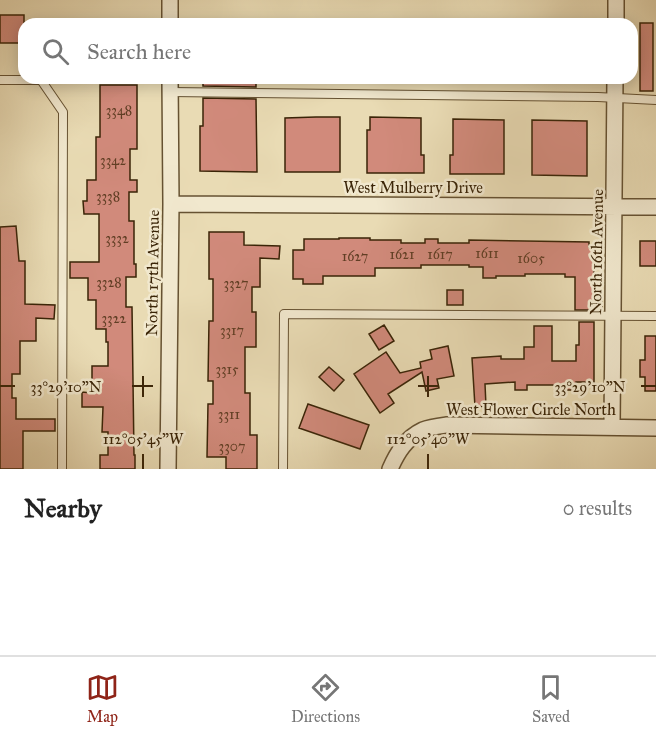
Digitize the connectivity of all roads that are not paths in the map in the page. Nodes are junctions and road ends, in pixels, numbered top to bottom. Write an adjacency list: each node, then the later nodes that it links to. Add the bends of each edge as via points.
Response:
1 (170, 0): 3 (street)
2 (616, 0): 4 (street)
3 (170, 18)
4 (616, 18)
5 (0, 80): 6 (lane)
6 (18, 80)
7 (44, 84): 19 (lane, via 63,112)
8 (615, 84): 10 (street, North 16th Avenue)
9 (170, 85): 10 (lane); 12 (street, North 17th Avenue)
10 (615, 98): 11 (lane); 13 (street, North 16th Avenue)
11 (656, 100)
12 (171, 204): 13 (street, West Mulberry Drive); 20 (street, North 17th Avenue)
13 (614, 206): 14 (street, West Mulberry Drive); 15 (street, North 16th Avenue)
14 (656, 207)
15 (613, 315): 16 (lane); 17 (street, North 16th Avenue); 21 (lane, via 284,314)
16 (656, 316)
17 (612, 427): 18 (street, West Flower Circle North); 22 (street, West Flower Circle North, via 447,425 424,430 408,440)
18 (656, 428)
19 (62, 469)
20 (168, 469)
21 (283, 469)
22 (390, 469)

